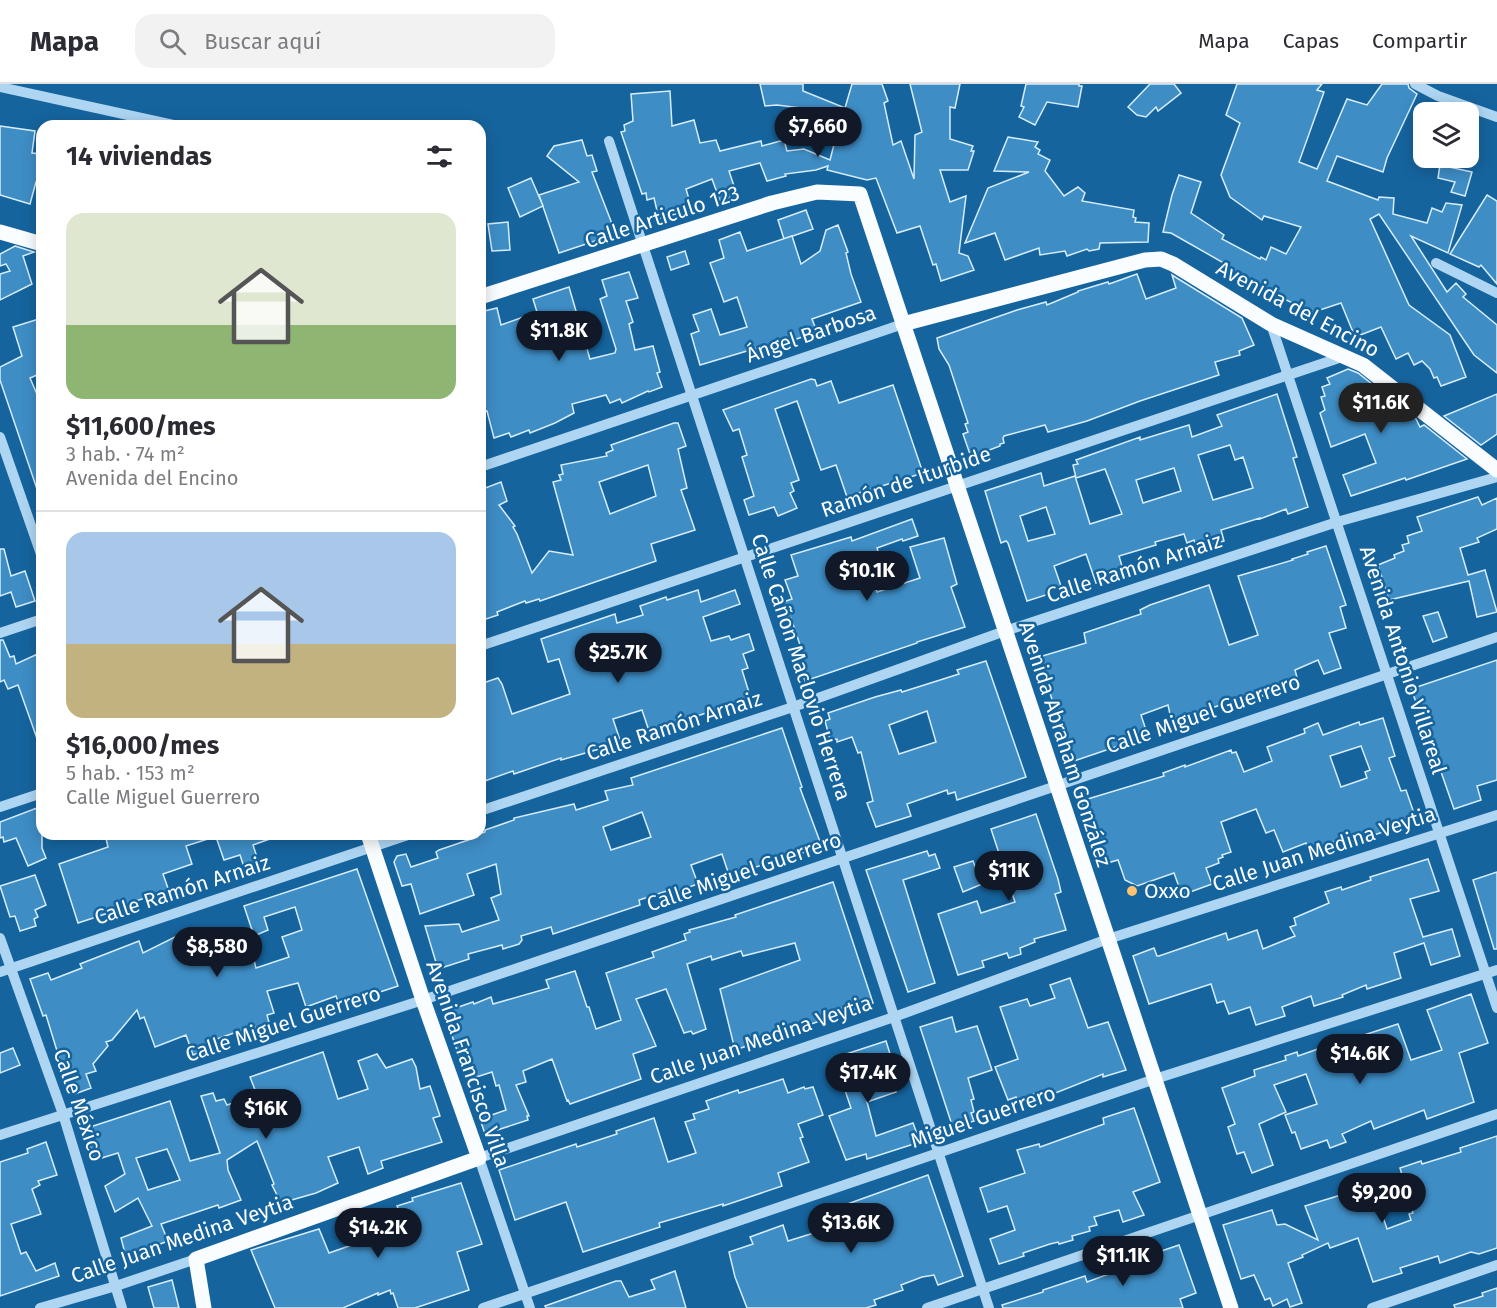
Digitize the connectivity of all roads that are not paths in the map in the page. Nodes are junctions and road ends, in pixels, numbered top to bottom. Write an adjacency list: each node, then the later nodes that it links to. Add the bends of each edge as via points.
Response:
1 (1415, 84): 3 (street)
2 (0, 87): 4 (street)
3 (1497, 117)
4 (151, 120)
5 (609, 141): 9 (street, Calle Cañon Maclovio Herrera)
6 (860, 194): 9 (main road, Calle Articulo 123, via 817,192); 14 (main road, Avenida Abraham González)
7 (0, 232): 8 (main road)
8 (36, 242)
9 (644, 246): 13 (main road, Calle Articulo 123); 18 (street, Calle Cañon Maclovio Herrera)
10 (1161, 259): 14 (main road, Ángel Barbosa); 15 (main road, Avenida del Encino)
11 (1436, 263): 12 (street)
12 (1497, 293)
13 (486, 295)
14 (903, 324): 18 (street, Ángel Barbosa); 23 (main road, Avenida Abraham González)
15 (1271, 324): 16 (main road, Avenida del Encino); 17 (street, Avenida Antonio Villareal)
16 (1345, 356): 17 (street, Ramón de Iturbide); 21 (main road, Avenida del Encino, via 1400,392)
17 (1288, 375): 23 (street, Ramón de Iturbide); 24 (street, Avenida Antonio Villareal)
18 (692, 396): 20 (street, Ángel Barbosa); 26 (street, Calle Cañon Maclovio Herrera)
19 (0, 437): 25 (street)
20 (486, 465)
21 (1497, 470)
22 (1497, 477): 24 (street, Calle Ramón Arnaiz)
23 (957, 486): 26 (street, Ramón de Iturbide); 28 (main road, Avenida Abraham González)
24 (1337, 522): 28 (street, Calle Ramón Arnaiz); 32 (street, Avenida Antonio Villareal)
25 (36, 540)
26 (745, 557): 31 (street, Ramón de Iturbide); 33 (street, Calle Cañon Maclovio Herrera)
27 (36, 621): 29 (street)
28 (1005, 631): 33 (street, Calle Ramón Arnaiz); 34 (main road, Avenida Abraham González)
29 (0, 633)
30 (1497, 637): 32 (street, Calle Miguel Guerrero)
31 (486, 644)
32 (1386, 673): 34 (street, Calle Miguel Guerrero); 39 (street, Avenida Antonio Villareal)
33 (793, 707): 37 (street, Calle Ramón Arnaiz); 41 (street, Calle Cañon Maclovio Herrera)
34 (1057, 785): 41 (street, Calle Miguel Guerrero); 43 (main road, Avenida Abraham González)
35 (36, 795): 36 (street)
36 (0, 807)
37 (486, 809)
38 (1497, 815): 39 (street, Calle Juan Medina Veytia)
39 (1440, 835): 43 (street, Calle Juan Medina Veytia); 46 (street, Avenida Antonio Villareal)
40 (370, 841): 44 (street, Calle Ramón Arnaiz); 47 (main road, Avenida Francisco Villa)
41 (843, 859): 47 (street, Calle Miguel Guerrero); 49 (street, Calle Cañon Maclovio Herrera)
42 (0, 938): 44 (street, Calle México)
43 (1108, 939): 49 (street, Calle Juan Medina Veytia); 50 (main road, Avenida Abraham González)
44 (5, 970): 51 (street, Calle México)
45 (1497, 970): 46 (street, Miguel Guerrero)
46 (1486, 973): 48 (street, Avenida Antonio Villareal); 50 (street, Miguel Guerrero)
47 (423, 1000): 51 (street, Calle Miguel Guerrero); 55 (main road, Avenida Francisco Villa)
48 (1497, 1008)
49 (894, 1017): 54 (street, Calle Cañon Maclovio Herrera); 55 (street, Calle Juan Medina Veytia)
50 (1155, 1079): 54 (street, Miguel Guerrero); 56 (main road, Avenida Abraham González)
51 (63, 1114): 53 (street, Calle Miguel Guerrero); 59 (street, Calle México)
52 (1497, 1114): 56 (street)
53 (0, 1135)
54 (938, 1152): 60 (street, Calle Cañon Maclovio Herrera); 61 (street, Miguel Guerrero)
55 (478, 1158): 57 (main road, Calle Juan Medina Veytia); 61 (street, Avenida Francisco Villa)
56 (1201, 1216): 60 (street); 69 (main road, Avenida Abraham González)
57 (196, 1259): 59 (street, Calle Juan Medina Veytia); 64 (main road)
58 (1497, 1265): 70 (street)
59 (116, 1286): 62 (street, Calle Juan Medina Veytia); 63 (street, Calle México)
60 (982, 1289): 67 (street); 68 (street, Calle Cañon Maclovio Herrera)
61 (525, 1294): 65 (street, Miguel Guerrero); 66 (street, Avenida Francisco Villa)
62 (40, 1308)
63 (122, 1308)
64 (204, 1308)
65 (483, 1308)
66 (530, 1308)
67 (927, 1308)
68 (989, 1308)
69 (1231, 1308)
70 (1372, 1308)

